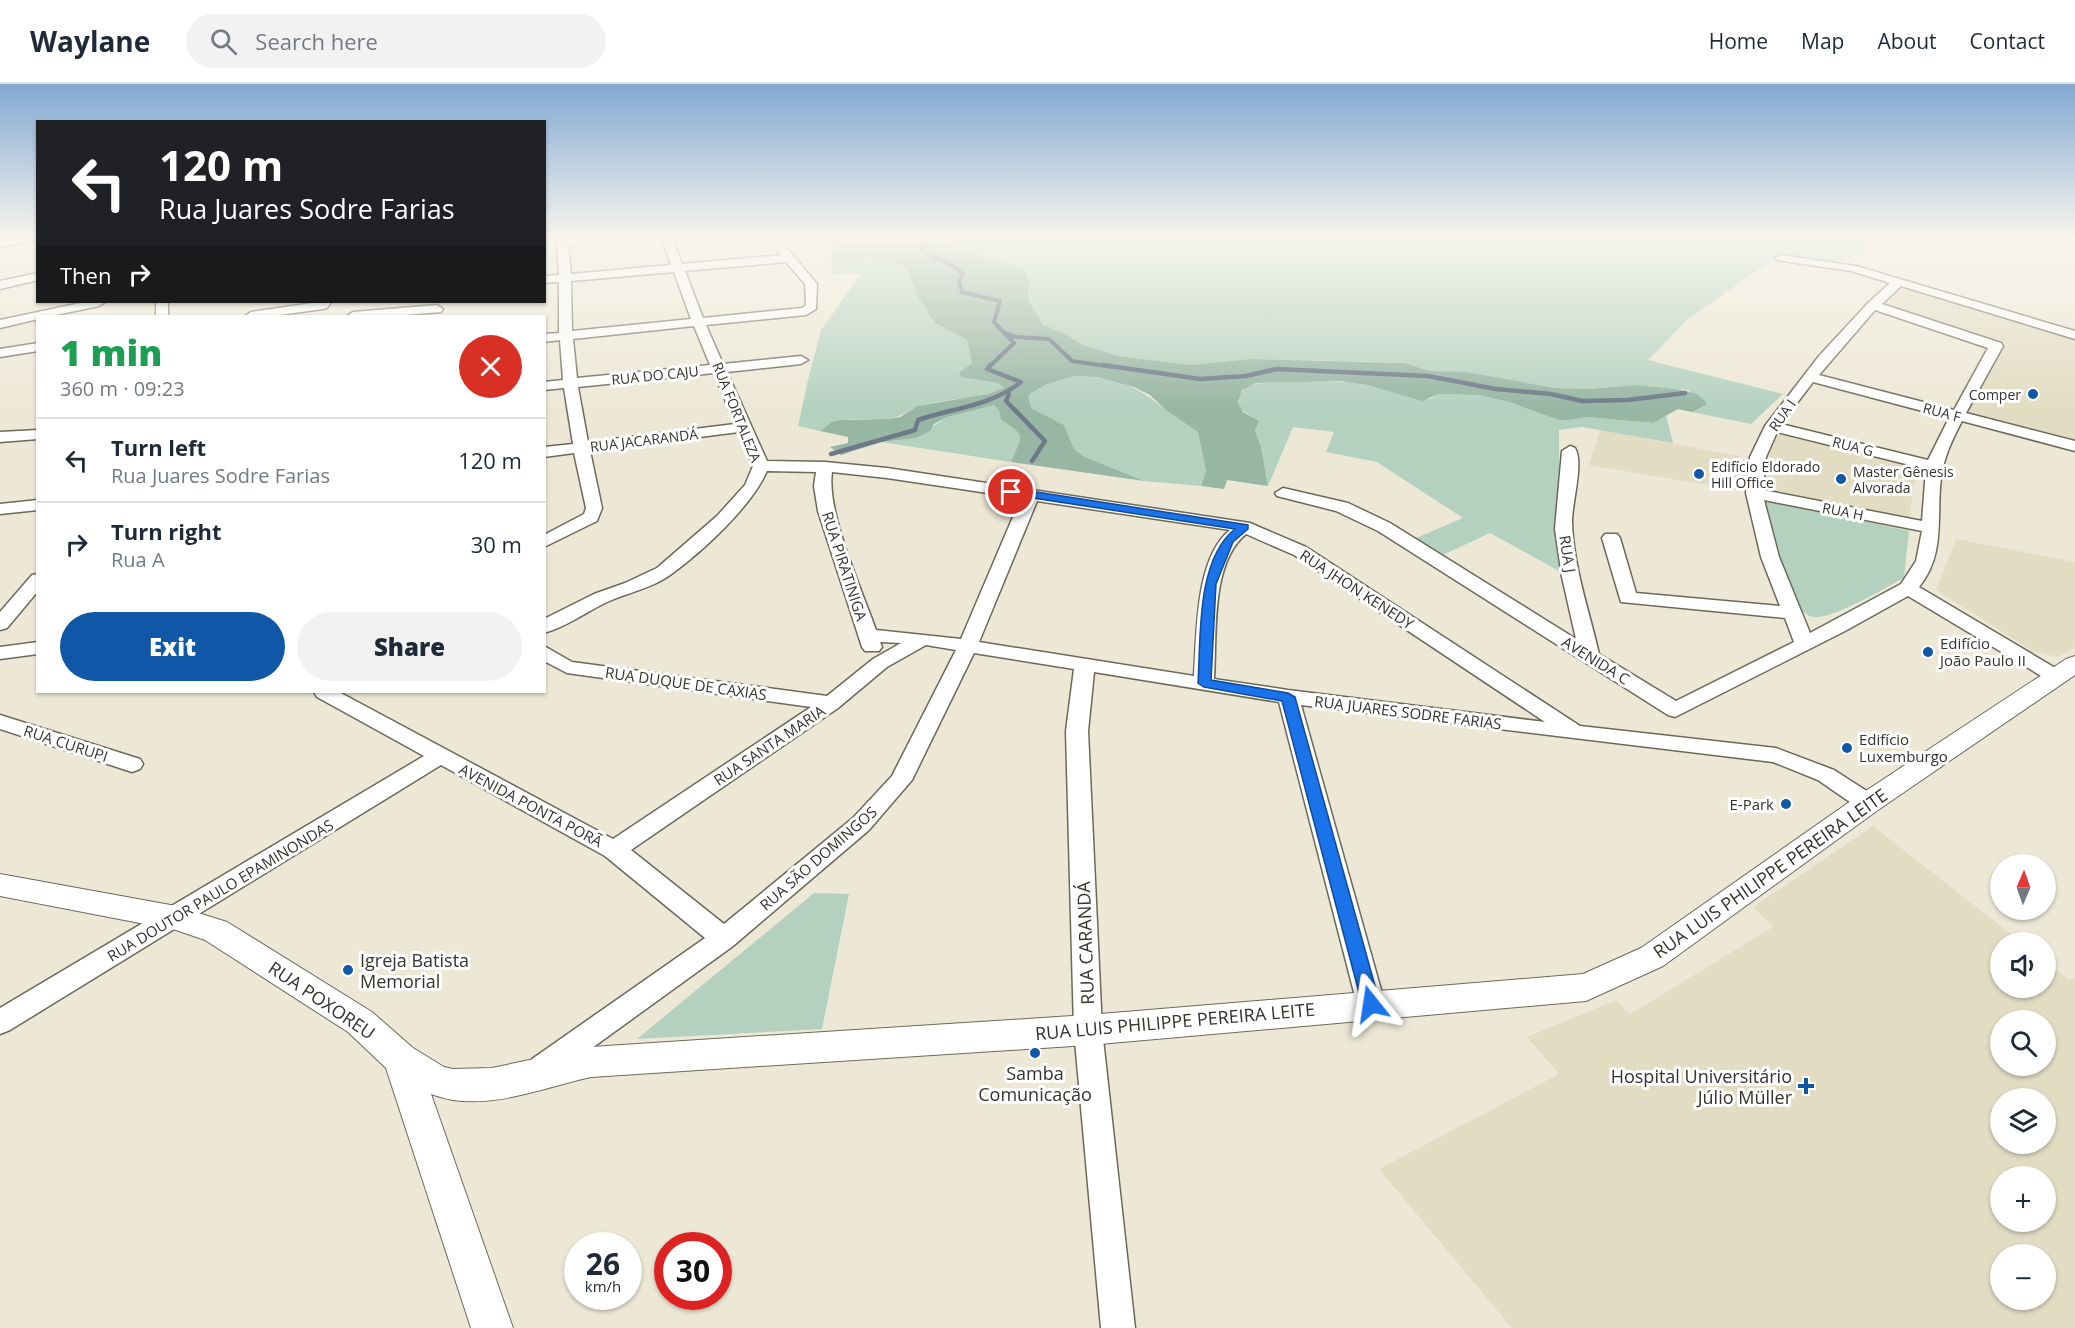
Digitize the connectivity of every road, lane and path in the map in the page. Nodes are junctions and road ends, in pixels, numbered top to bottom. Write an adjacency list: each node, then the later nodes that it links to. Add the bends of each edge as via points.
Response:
1 (564, 294): 18 (street)
2 (687, 294): 15 (street, RUA FORTALEZA)
3 (812, 294): 15 (street, via 813,306 806,311)
4 (1885, 294): 8 (street, RUA I)
5 (1939, 294): 17 (street)
6 (94, 303): 11 (street)
7 (324, 303): 10 (street)
8 (1873, 305): 24 (street, RUA I); 27 (street, via 1996,346)
9 (437, 309): 13 (street)
10 (292, 314): 12 (street)
11 (40, 315)
12 (272, 315)
13 (365, 315)
14 (36, 316): 16 (street)
15 (699, 323): 18 (street); 23 (street, RUA FORTALEZA)
16 (0, 324)
17 (2075, 335)
18 (566, 336): 19 (street); 25 (street)
19 (546, 338)
20 (36, 347): 21 (street)
21 (0, 353)
22 (801, 360): 23 (street, RUA DO CAJU)
23 (720, 368): 25 (street, RUA DO CAJU); 29 (street, RUA FORTALEZA)
24 (1810, 377): 27 (street, RUA F); 28 (street, RUA I)
25 (571, 384): 26 (street, RUA DO CAJU); 33 (street)
26 (546, 386)
27 (1957, 416): 32 (street, RUA F); 37 (street, via 1944,437)
28 (1772, 426): 37 (street, RUA G); 40 (street, RUA I, via 1758,458)
29 (744, 428): 33 (street, RUA JACARANDÁ); 36 (street, RUA FORTALEZA)
30 (36, 434): 31 (street)
31 (0, 436)
32 (2075, 446)
33 (580, 447): 35 (street, RUA JACARANDÁ); 47 (street, via 594,508 591,517)
34 (1570, 451): 61 (street, RUA J, via 1563,526 1567,562)
35 (546, 452)
36 (761, 466): 38 (street, RUA JHON KENEDY); 52 (street, RUA FORTALEZA, via 752,486 723,520 663,572)
37 (1934, 466): 45 (street)
38 (825, 467): 41 (street, RUA JHON KENEDY, via 887,472); 54 (street, RUA PIRATINIGA, via 823,499)
39 (1283, 493): 61 (street, AVENIDA C, via 1342,507 1384,527)
40 (1754, 493): 45 (street, RUA H); 50 (street, RUA I, via 1770,557)
41 (1031, 495): 44 (street, RUA JHON KENEDY); 57 (street, RUA SÃO DOMINGOS)
42 (36, 506): 43 (street)
43 (0, 509)
44 (1244, 527): 65 (street, via 1228,540 1210,584); 71 (street, RUA JHON KENEDY, via 1300,551)
45 (1931, 528): 49 (street, via 1927,554 1917,580)
46 (1611, 538): 50 (street, via 1628,598)
47 (546, 541)
48 (36, 581): 51 (street)
49 (1908, 588): 53 (street); 64 (street)
50 (1794, 614): 53 (street); 56 (street, RUA I)
51 (0, 624)
52 (546, 626)
53 (1838, 627): 56 (street)
54 (867, 635): 55 (street, RUA JUARES SODRE FARIAS); 62 (street, RUA PIRATINIGA)
55 (923, 639): 57 (street, RUA JUARES SODRE FARIAS); 62 (street, RUA SANTA MARIA)
56 (1805, 644): 69 (street)
57 (968, 646): 63 (street, RUA JUARES SODRE FARIAS); 79 (street, RUA SÃO DOMINGOS, via 901,780 861,824)
58 (36, 648): 59 (street)
59 (0, 653)
60 (546, 653): 68 (street, RUA DUQUE DE CAXIAS, via 567,667)
61 (1590, 656): 69 (street, AVENIDA C)
62 (880, 663): 68 (street, RUA SANTA MARIA)
63 (1085, 664): 65 (street, RUA JUARES SODRE FARIAS); 82 (street, RUA CARANDÁ, via 1077,731)
64 (2065, 670): 75 (street, RUA LUIS PHILIPPE PEREIRA LEITE)
65 (1204, 683): 67 (street, RUA JUARES SODRE FARIAS)
66 (326, 693): 73 (street, AVENIDA PONTA PORÃ)
67 (1288, 697): 71 (street, RUA JUARES SODRE FARIAS); 80 (street)
68 (831, 703): 76 (street, RUA SANTA MARIA)
69 (1675, 710): 72 (street)
70 (0, 722): 74 (street, RUA CURUPI)
71 (1578, 734): 72 (street, RUA JUARES SODRE FARIAS)
72 (1685, 743): 75 (street, RUA JUARES SODRE FARIAS, via 1776,755 1826,775)
73 (440, 756): 76 (street, AVENIDA PONTA PORÃ); 78 (street, RUA DOUTOR PAULO EPAMINONDAS)
74 (132, 764)
75 (1868, 804): 80 (street, RUA LUIS PHILIPPE PEREIRA LEITE, via 1652,957 1586,987)
76 (614, 850): 79 (street, AVENIDA PONTA PORÃ)
77 (0, 885): 78 (street, RUA POXOREU)
78 (176, 918): 81 (street, RUA DOUTOR PAULO EPAMINONDAS); 83 (street, RUA POXOREU, via 216,931 360,1022)
79 (724, 939): 84 (street, RUA SÃO DOMINGOS)
80 (1371, 1004): 82 (street, RUA LUIS PHILIPPE PEREIRA LEITE)
81 (0, 1022)
82 (1088, 1030): 84 (street, RUA LUIS PHILIPPE PEREIRA LEITE, via 591,1062); 86 (street, RUA CARANDÁ)
83 (401, 1059): 84 (street, RUA LUIS PHILIPPE PEREIRA LEITE, via 438,1081 460,1086 492,1084); 85 (street, RUA POXOREU)
84 (534, 1074)
85 (492, 1328)
86 (1118, 1328)

